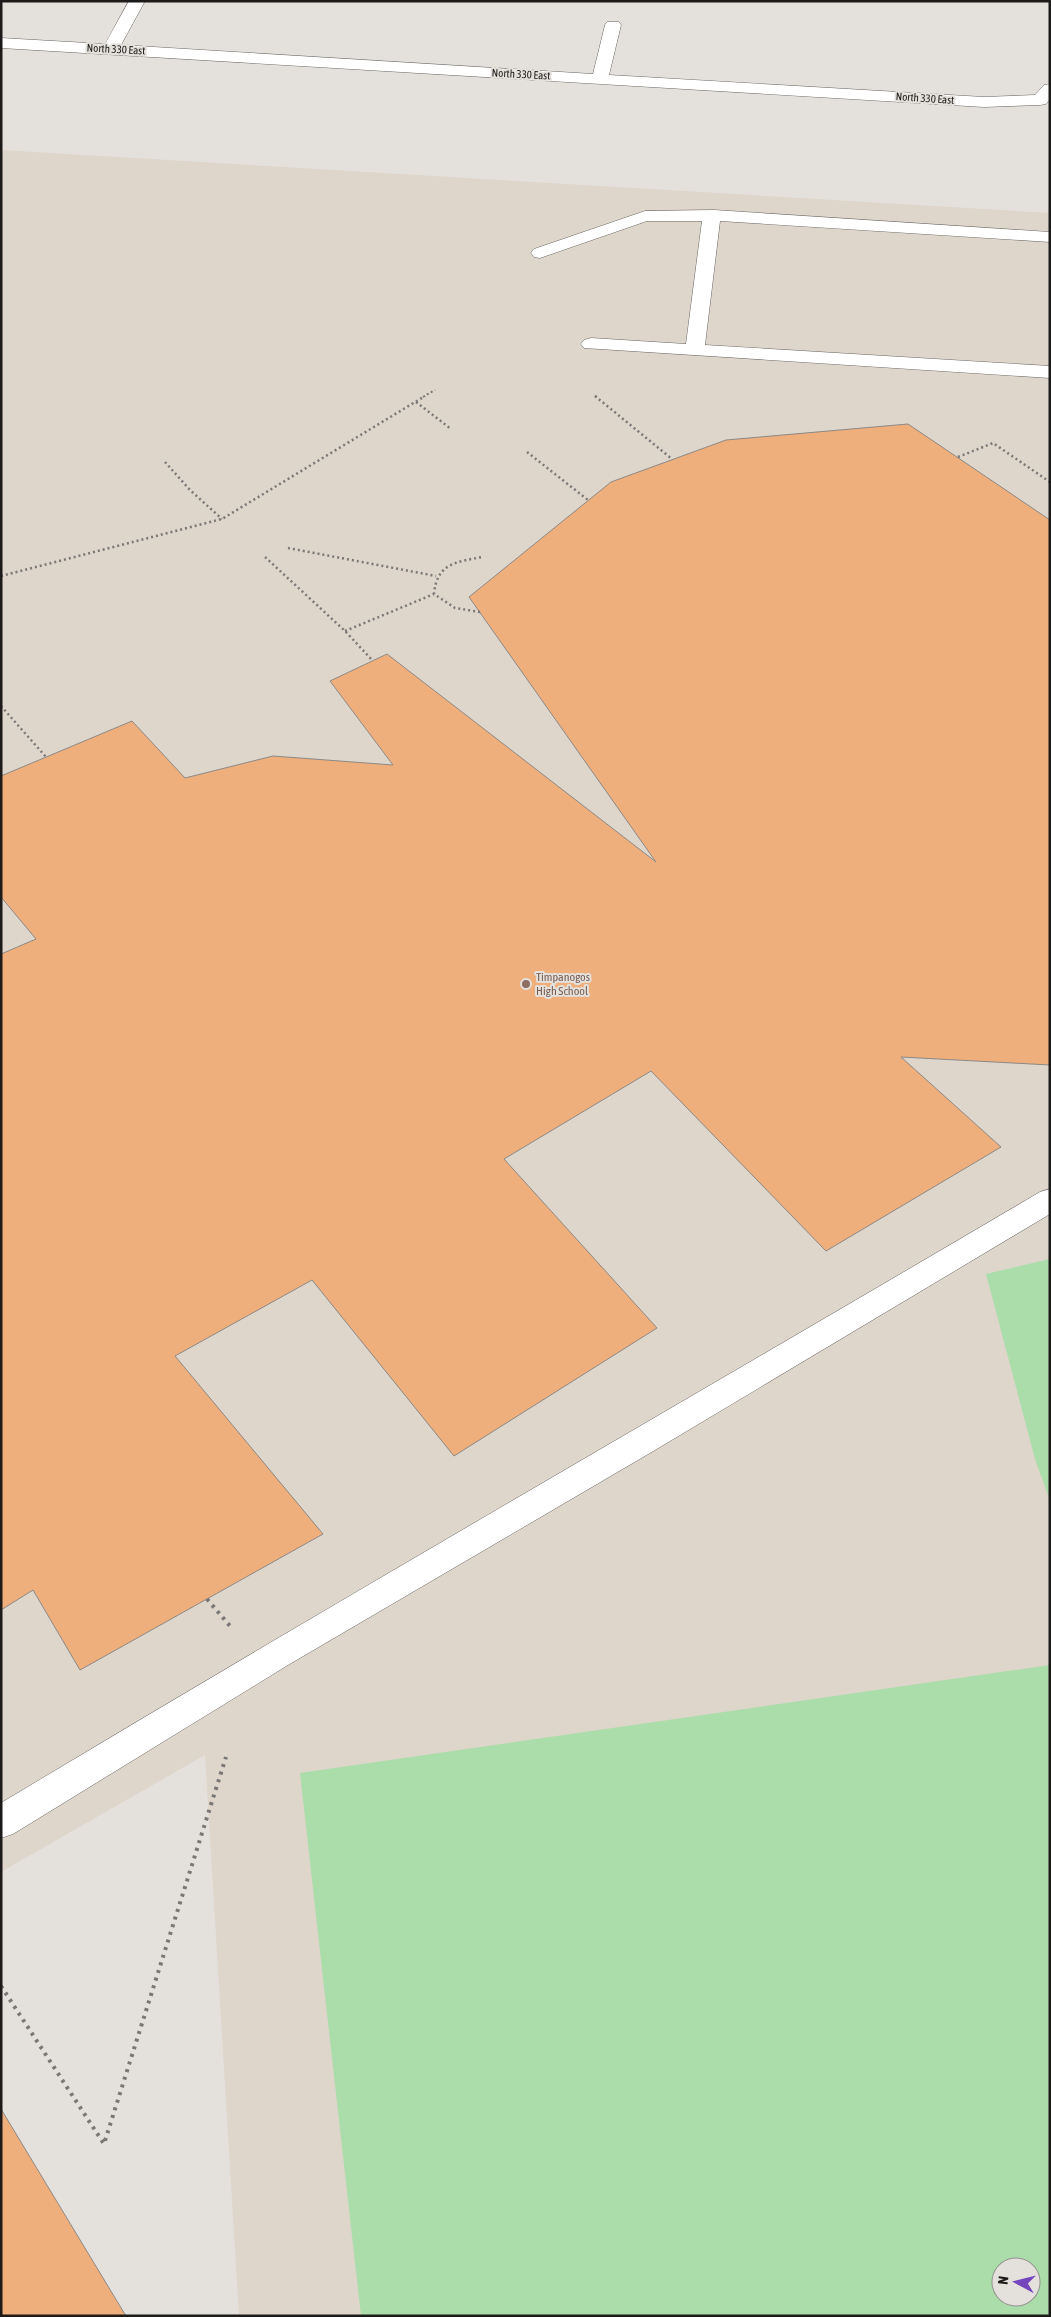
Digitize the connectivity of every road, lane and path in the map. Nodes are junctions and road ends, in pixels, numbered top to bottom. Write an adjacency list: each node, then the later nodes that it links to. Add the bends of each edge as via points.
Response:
1 (137, 1): 4 (street)
2 (613, 25): 5 (street)
3 (1, 43): 4 (street, North 330 East)
4 (112, 49): 5 (street, North 330 East)
5 (600, 78): 6 (street, North 330 East, via 984,102)
6 (1045, 94)
7 (714, 215): 8 (street); 9 (street, via 645,216); 11 (street, via 709,224)
8 (1050, 237)
9 (540, 253)
10 (591, 344): 11 (street)
11 (695, 350): 12 (street)
12 (1050, 372)
13 (435, 390): 15 (path)
14 (595, 396): 19 (path)
15 (416, 402): 16 (path); 23 (path)
16 (451, 429)
17 (527, 452): 22 (path)
18 (958, 457): 21 (path, via 993,443)
19 (672, 459)
20 (164, 462): 23 (path)
21 (1050, 482)
22 (588, 500)
23 (222, 520): 27 (path)
24 (288, 548): 28 (path)
25 (265, 557): 31 (path)
26 (482, 557): 28 (path, via 447,566)
27 (1, 576)
28 (436, 576): 29 (path)
29 (434, 594): 30 (path, via 444,605 459,611); 31 (path)
30 (480, 612)
31 (344, 631): 32 (path)
32 (373, 661)
33 (1, 706): 34 (path)
34 (46, 757)
35 (1050, 1200): 39 (street, via 238,1678)
36 (207, 1599): 37 (path)
37 (232, 1629)
38 (226, 1757): 40 (path, via 104,2144)
39 (1, 1822)
40 (1, 1986)

